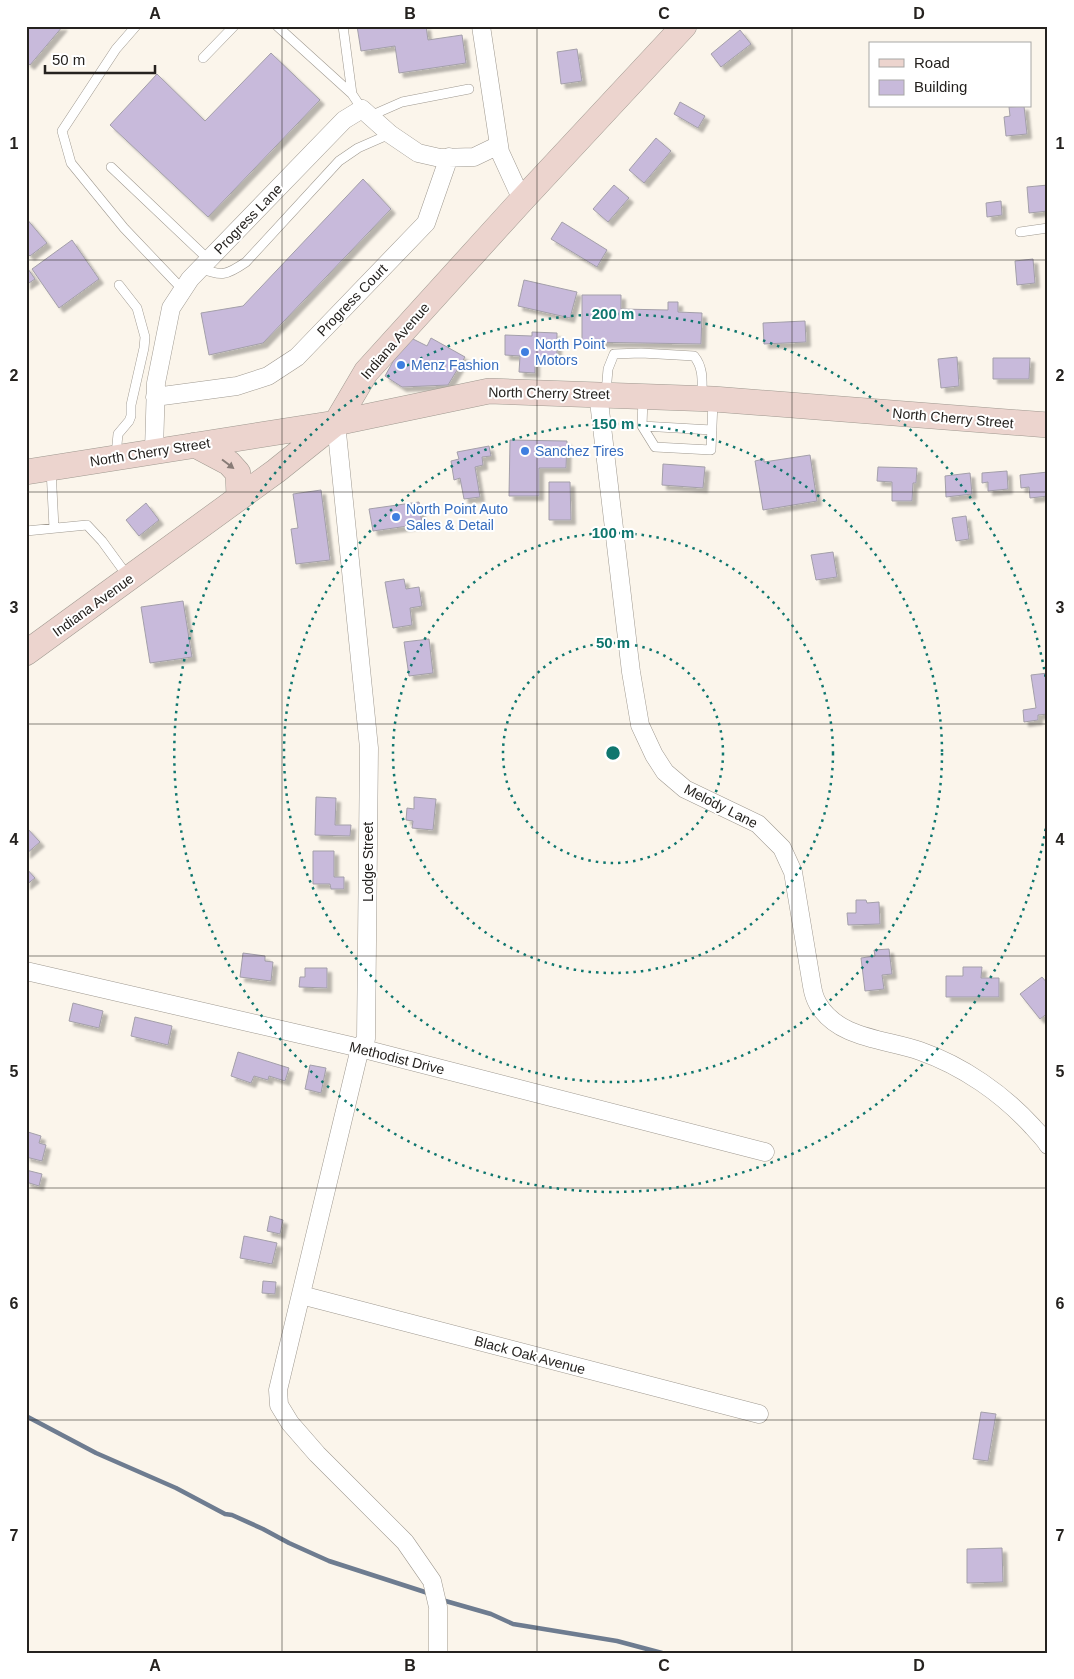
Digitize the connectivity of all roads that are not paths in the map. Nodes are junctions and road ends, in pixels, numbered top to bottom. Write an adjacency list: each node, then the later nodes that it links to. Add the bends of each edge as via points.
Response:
1 (136, 26): 20 (lane, via 116,49 62,131 71,163 124,228)
2 (234, 26): 7 (lane)
3 (277, 26): 9 (lane)
4 (343, 26): 9 (lane)
5 (481, 26): 12 (street)
6 (684, 26): 15 (main road, Indiana Avenue)
7 (203, 58)
8 (469, 89): 10 (lane, via 416,98)
9 (352, 94): 10 (lane)
10 (366, 112): 11 (street); 18 (street, Progress Lane, via 344,120)
11 (390, 134): 13 (street, via 418,153); 18 (lane, via 358,148 339,161 234,271 224,275 212,273)
12 (499, 145): 13 (street, via 474,157); 15 (street)
13 (449, 157): 23 (street, Progress Court, via 426,223 297,357 268,376 237,386)
14 (111, 167): 18 (lane)
15 (522, 200): 25 (main road, Indiana Avenue, via 366,372)
16 (1048, 228): 17 (lane)
17 (1020, 232)
18 (204, 264): 20 (street, Progress Lane)
19 (119, 285): 31 (lane, via 137,308 145,336 131,416 118,434)
20 (183, 290): 23 (street, Progress Lane, via 171,308)
21 (602, 393): 22 (main road, North Cherry Street); 24 (lane, via 614,354 694,356 703,374); 25 (main road, North Cherry Street, via 489,391); 41 (street, Melody Lane, via 631,672 640,725 654,755 675,782 758,824 782,848 793,872 817,1004 832,1021 848,1030 919,1050 949,1063 999,1095)
22 (643, 395): 24 (main road, North Cherry Street); 27 (lane)
23 (155, 397): 30 (street, Progress Lane)
24 (707, 399): 26 (main road, North Cherry Street); 28 (lane)
25 (336, 422): 29 (main road, North Cherry Street); 34 (main road, Indiana Avenue); 40 (street, Lodge Street, via 370,748 367,1021 366,1039)
26 (1048, 425)
27 (642, 426): 28 (lane); 28 (lane, via 655,447 711,450)
28 (712, 430)
29 (195, 445): 30 (main road, North Cherry Street); 34 (main road, one-way to 34, via 229,463 238,473)
30 (154, 450): 31 (main road, North Cherry Street)
31 (116, 458): 32 (main road, North Cherry Street)
32 (51, 468): 33 (main road, North Cherry Street); 35 (lane)
33 (26, 472)
34 (239, 497): 37 (main road, Indiana Avenue)
35 (54, 528): 36 (lane); 37 (lane, via 87,525)
36 (26, 531)
37 (129, 578): 38 (main road, Indiana Avenue)
38 (26, 653)
39 (26, 971): 40 (street, Methodist Drive)
40 (360, 1048): 42 (street, Methodist Drive); 43 (street, Lodge Street)
41 (1048, 1145)
42 (765, 1152)
43 (301, 1295): 44 (street, Black Oak Avenue); 45 (street, Lodge Street, via 278,1390 279,1405 317,1454 405,1542 432,1581 438,1607)
44 (759, 1414)
45 (438, 1653)

